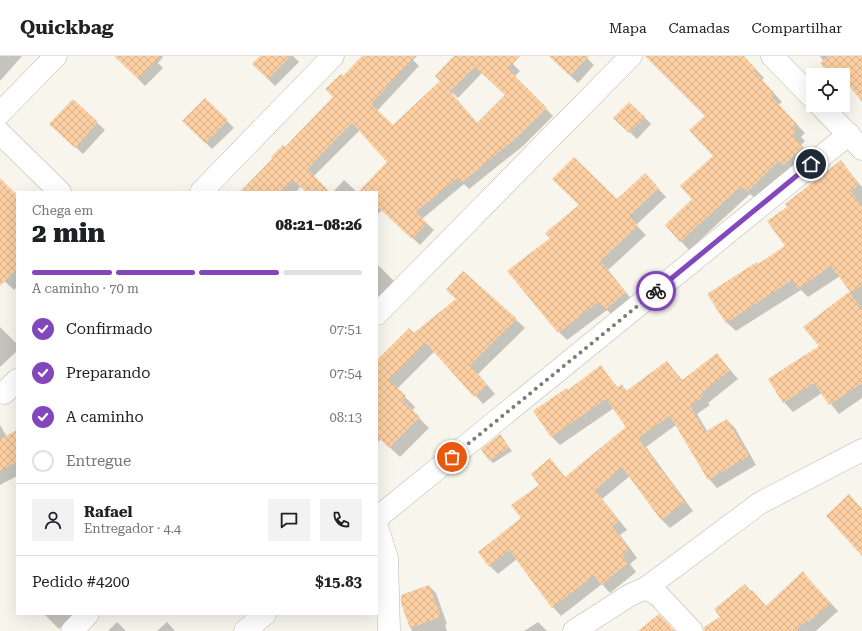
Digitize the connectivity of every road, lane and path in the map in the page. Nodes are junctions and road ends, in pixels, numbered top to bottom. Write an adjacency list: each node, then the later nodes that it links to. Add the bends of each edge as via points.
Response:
1 (56, 56): 7 (street)
2 (333, 56): 11 (street)
3 (631, 56): 12 (street)
4 (772, 56): 5 (street)
5 (806, 91)
6 (827, 112): 9 (street)
7 (0, 113)
8 (0, 133): 10 (street)
9 (855, 141): 14 (street)
10 (59, 191)
11 (202, 191)
12 (378, 313)
13 (862, 450): 16 (street, via 760,503)
14 (378, 517)
15 (378, 530): 21 (street, via 387,558)
16 (646, 588): 22 (street, via 630,595); 23 (street, via 659,596)
17 (87, 615): 19 (street)
18 (264, 615): 20 (street)
19 (72, 631)
20 (245, 631)
21 (388, 631)
22 (574, 631)
23 (692, 631)

